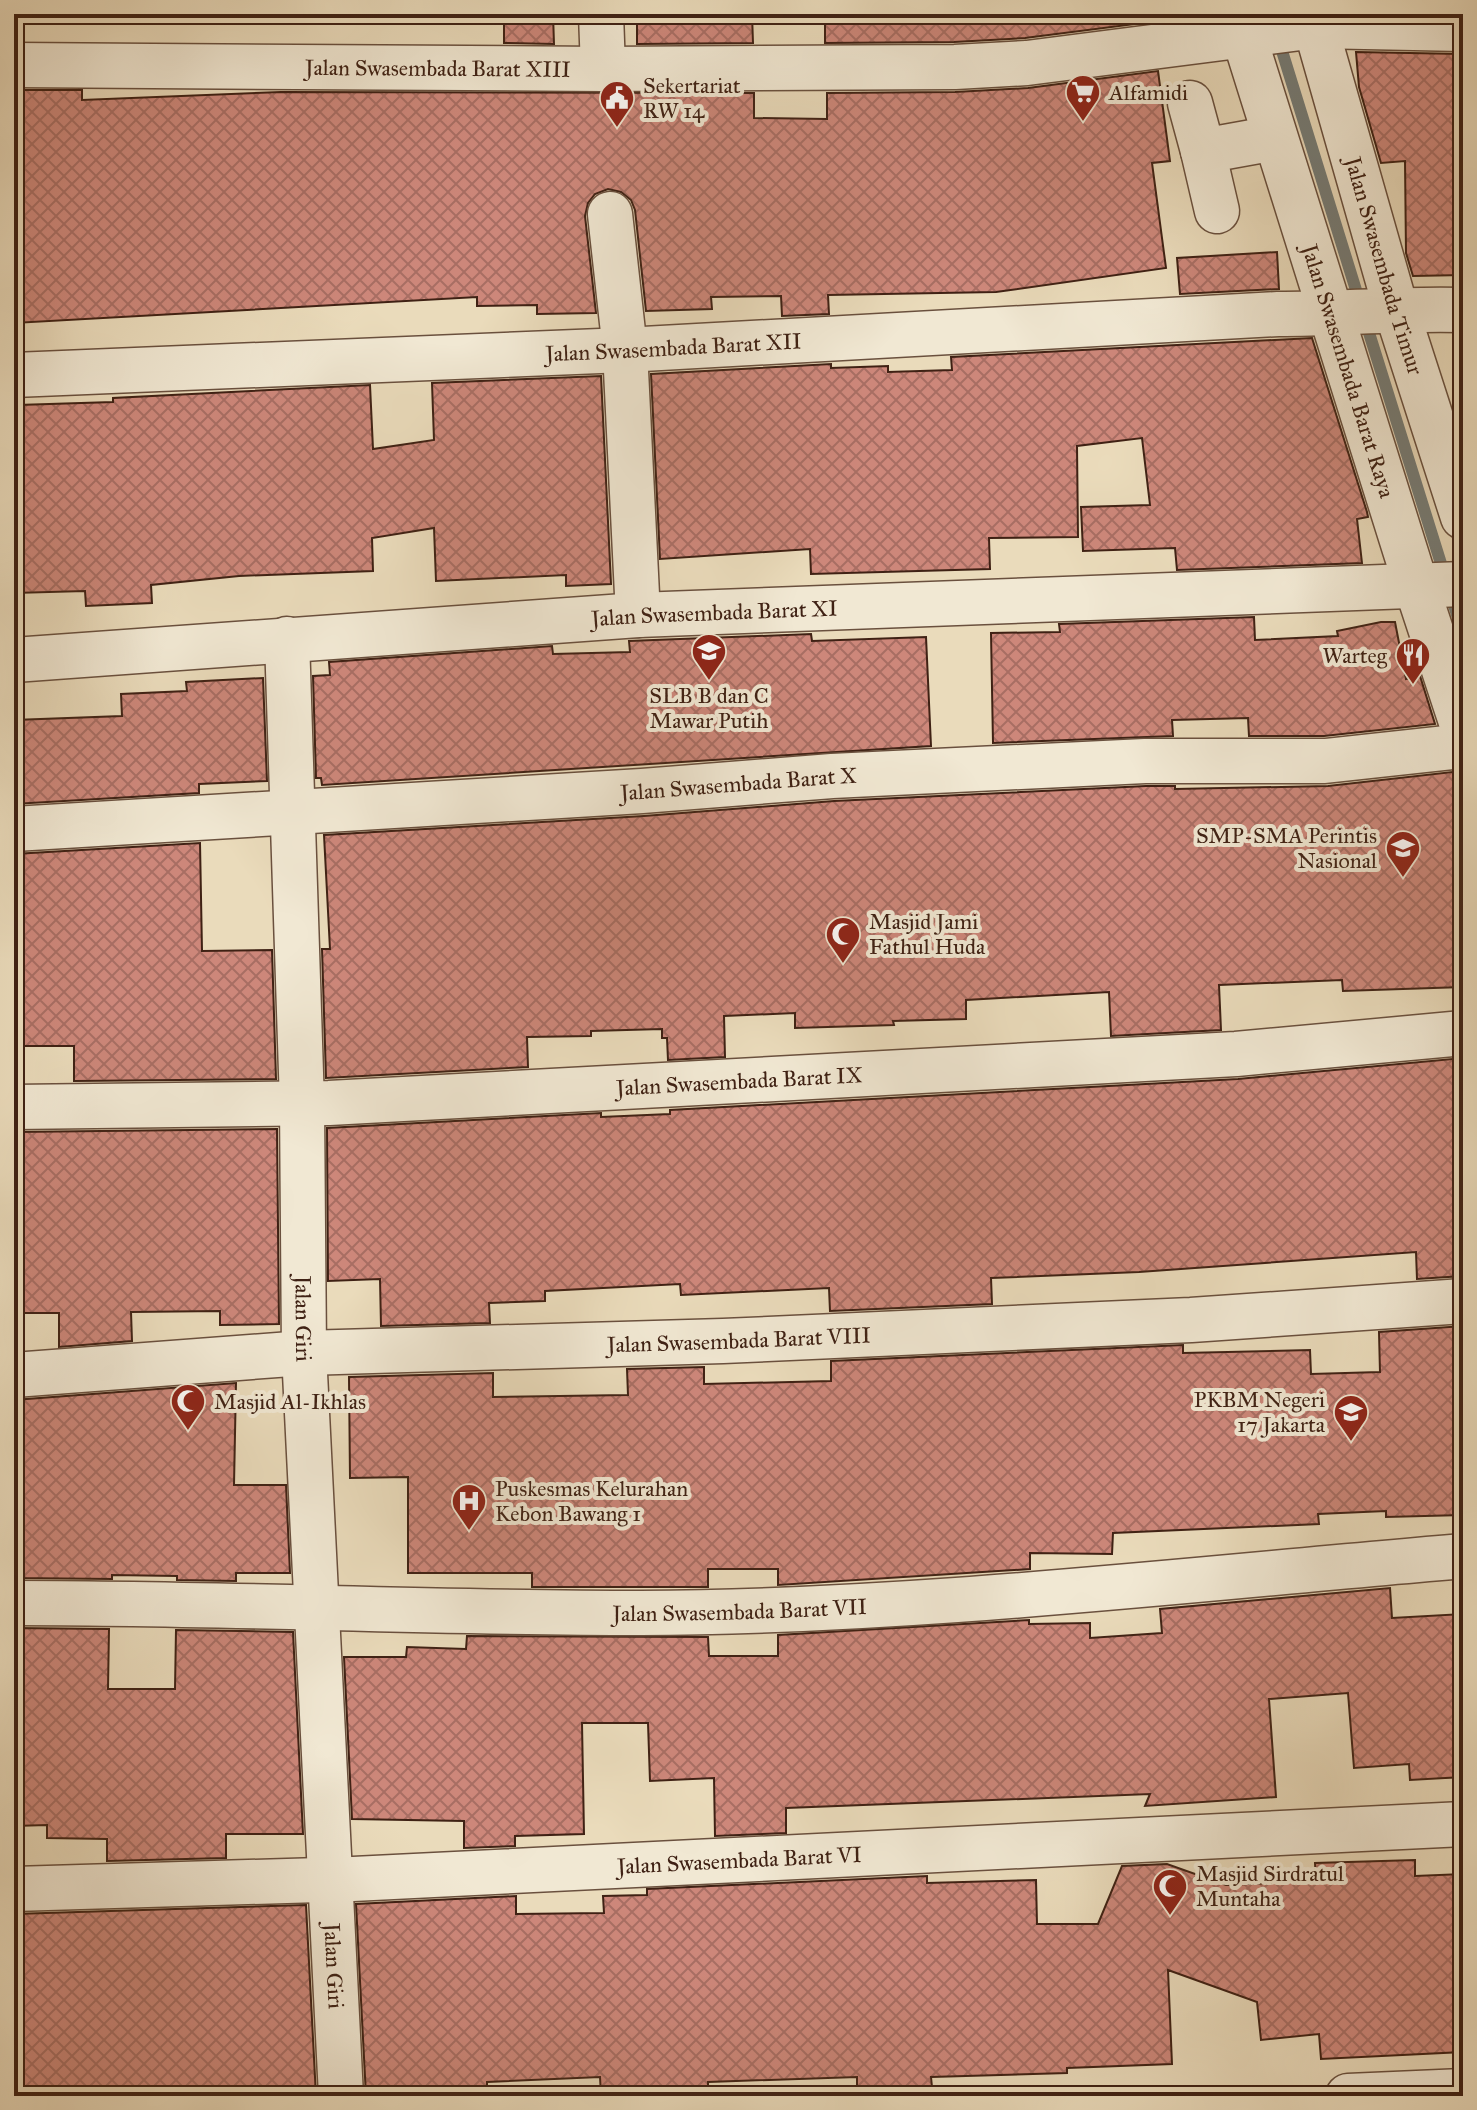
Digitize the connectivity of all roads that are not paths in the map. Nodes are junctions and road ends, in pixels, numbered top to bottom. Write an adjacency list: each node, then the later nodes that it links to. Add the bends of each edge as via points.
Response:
1 (601, 14): 6 (street)
2 (1310, 23): 3 (street, Jalan Swasembada Barat XIII); 4 (street, Jalan Swasembada Barat XIII); 12 (street, Jalan Swasembada Timur)
3 (1246, 27): 6 (street, Jalan Swasembada Barat XIII, via 1027,63); 8 (street, Jalan Swasembada Barat Raya)
4 (1463, 29)
5 (14, 65): 6 (street, Jalan Swasembada Barat XIII)
6 (603, 69)
7 (1190, 103): 9 (street)
8 (1275, 138): 9 (street); 14 (street, Jalan Swasembada Barat Raya)
9 (1203, 151): 10 (street)
10 (1217, 211)
11 (610, 214): 15 (street)
12 (1392, 310): 13 (street, Jalan Swasembada Barat XII); 14 (street, Jalan Swasembada Barat XII); 17 (street, Jalan Swasembada Timur)
13 (1463, 310)
14 (1337, 314): 15 (street, Jalan Swasembada Barat XII); 18 (street, Jalan Swasembada Barat Raya)
15 (625, 350): 16 (street, Jalan Swasembada Barat XII); 19 (street)
16 (14, 375)
17 (1463, 517)
18 (1437, 585): 19 (street, Jalan Swasembada Barat XI); 22 (street, Jalan Swasembada Barat Raya)
19 (638, 615): 20 (street, Jalan Swasembada Barat XI)
20 (287, 639): 21 (street, Jalan Swasembada Barat XI); 24 (street, Jalan Giri)
21 (14, 660)
22 (1463, 728)
23 (1463, 746): 24 (street, Jalan Swasembada Barat X, via 1325,761 1145,761)
24 (292, 812): 25 (street, Jalan Swasembada Barat X); 27 (street, Jalan Giri)
25 (14, 829)
26 (1463, 1033): 27 (street, Jalan Swasembada Barat IX, via 1236,1054)
27 (302, 1104): 28 (street, Jalan Swasembada Barat IX); 30 (street, Jalan Giri)
28 (14, 1107)
29 (1463, 1301): 30 (street, Jalan Swasembada Barat VIII, via 1191,1320)
30 (304, 1353): 31 (street, Jalan Swasembada Barat VIII); 34 (street, Jalan Giri)
31 (14, 1375)
32 (1463, 1556): 34 (street, Jalan Swasembada Barat VII, via 814,1608 642,1613)
33 (14, 1603): 34 (street, Jalan Swasembada Barat VII)
34 (316, 1609): 36 (street, Jalan Giri)
35 (1463, 1824): 36 (street, Jalan Swasembada Barat VI)
36 (329, 1879): 37 (street, Jalan Swasembada Barat VI); 39 (street, Jalan Giri)
37 (14, 1889)
38 (1463, 2091): 40 (street)
39 (341, 2096)
40 (1348, 2096)

